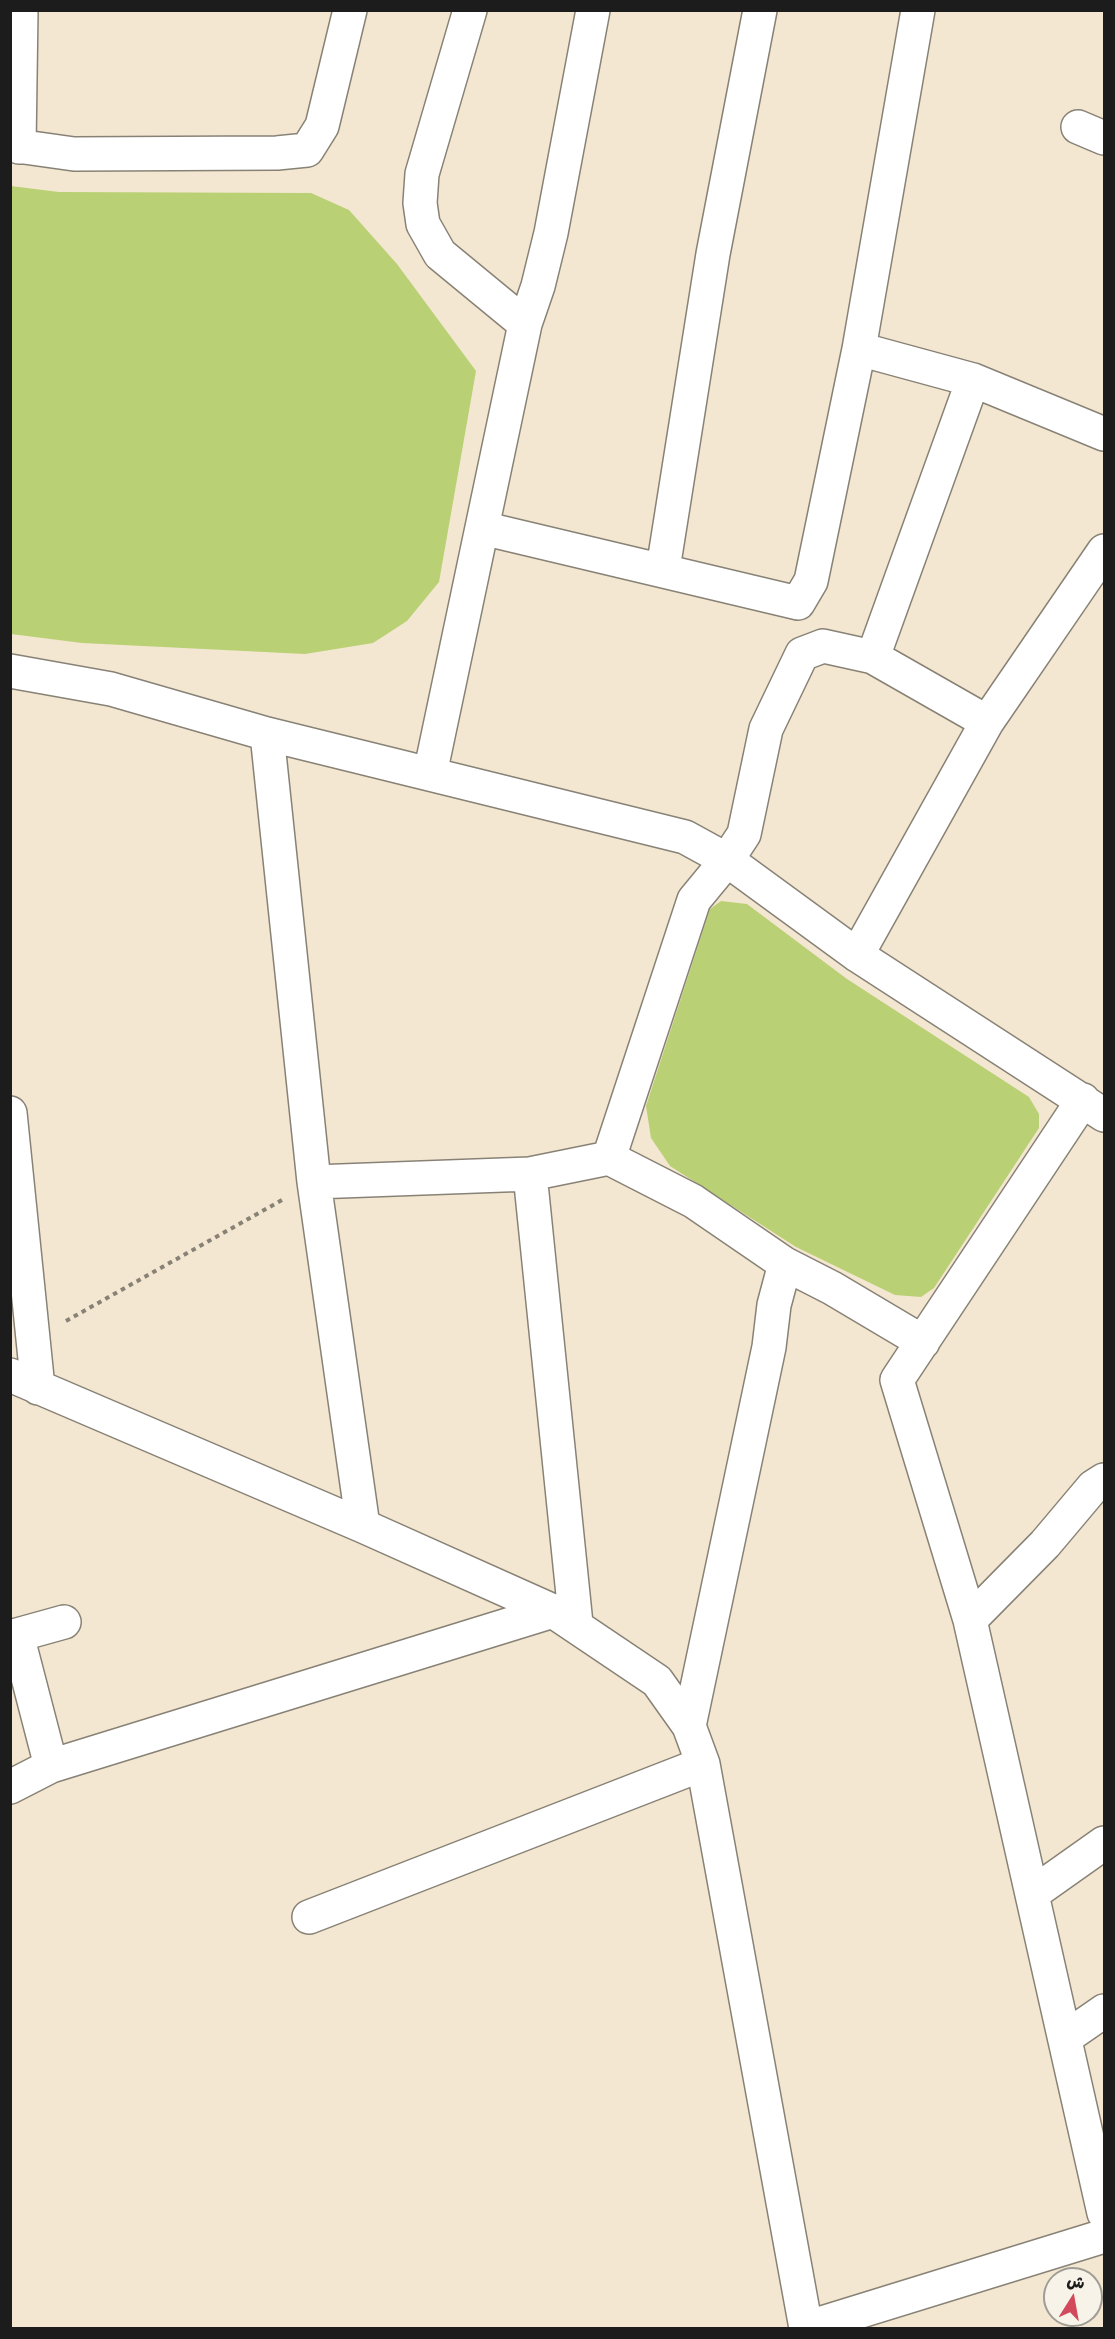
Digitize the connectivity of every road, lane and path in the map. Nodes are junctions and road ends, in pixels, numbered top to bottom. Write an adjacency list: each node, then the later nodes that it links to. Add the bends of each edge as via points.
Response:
1 (21, 10): 7 (street)
2 (350, 10): 7 (street, via 322,126 307,150 74,154)
3 (470, 10): 8 (street, via 422,174 423,224 440,254)
4 (593, 10): 8 (street, via 551,232)
5 (760, 10): 14 (street, via 713,254)
6 (918, 10): 9 (street)
7 (15, 146)
8 (525, 324): 12 (street)
9 (859, 349): 10 (street); 15 (street, via 811,581)
10 (973, 380): 11 (street); 17 (street)
11 (1104, 434)
12 (482, 528): 14 (street); 21 (street)
13 (1104, 551): 19 (street)
14 (663, 569): 15 (street)
15 (798, 603): 16 (street)
16 (823, 646): 17 (street); 22 (street, via 802,654 766,729 744,834)
17 (873, 657): 19 (street)
18 (10, 671): 20 (street, via 111,689)
19 (987, 722): 23 (street)
20 (267, 734): 21 (street); 28 (street)
21 (430, 774): 22 (street, via 685,837)
22 (727, 860): 23 (street); 26 (street, via 694,900)
23 (857, 955): 24 (street)
24 (1098, 1109): 31 (street)
25 (10, 1113): 30 (street)
26 (609, 1158): 27 (street); 29 (street, via 693,1201)
27 (530, 1174): 28 (street); 35 (street)
28 (314, 1182): 30 (path); 34 (street)
29 (785, 1264): 31 (street); 39 (street)
30 (34, 1339): 32 (street)
31 (923, 1342): 36 (street, via 897,1380)
32 (24, 1382): 34 (street)
33 (1104, 1480): 36 (street, via 1093,1487 1045,1544)
34 (363, 1526): 35 (street)
35 (565, 1617): 39 (street, via 657,1681); 41 (street)
36 (970, 1620): 44 (street)
37 (64, 1622): 38 (street)
38 (14, 1636): 41 (street)
39 (689, 1726): 40 (street)
40 (703, 1764): 45 (street); 49 (street, via 806,2328)
41 (51, 1766): 42 (street)
42 (10, 1787)
43 (1104, 1843): 44 (street)
44 (1032, 1894): 47 (street)
45 (309, 1917)
46 (1104, 2011): 47 (street)
47 (1065, 2038): 48 (street)
48 (1104, 2213)
49 (1104, 2236)

